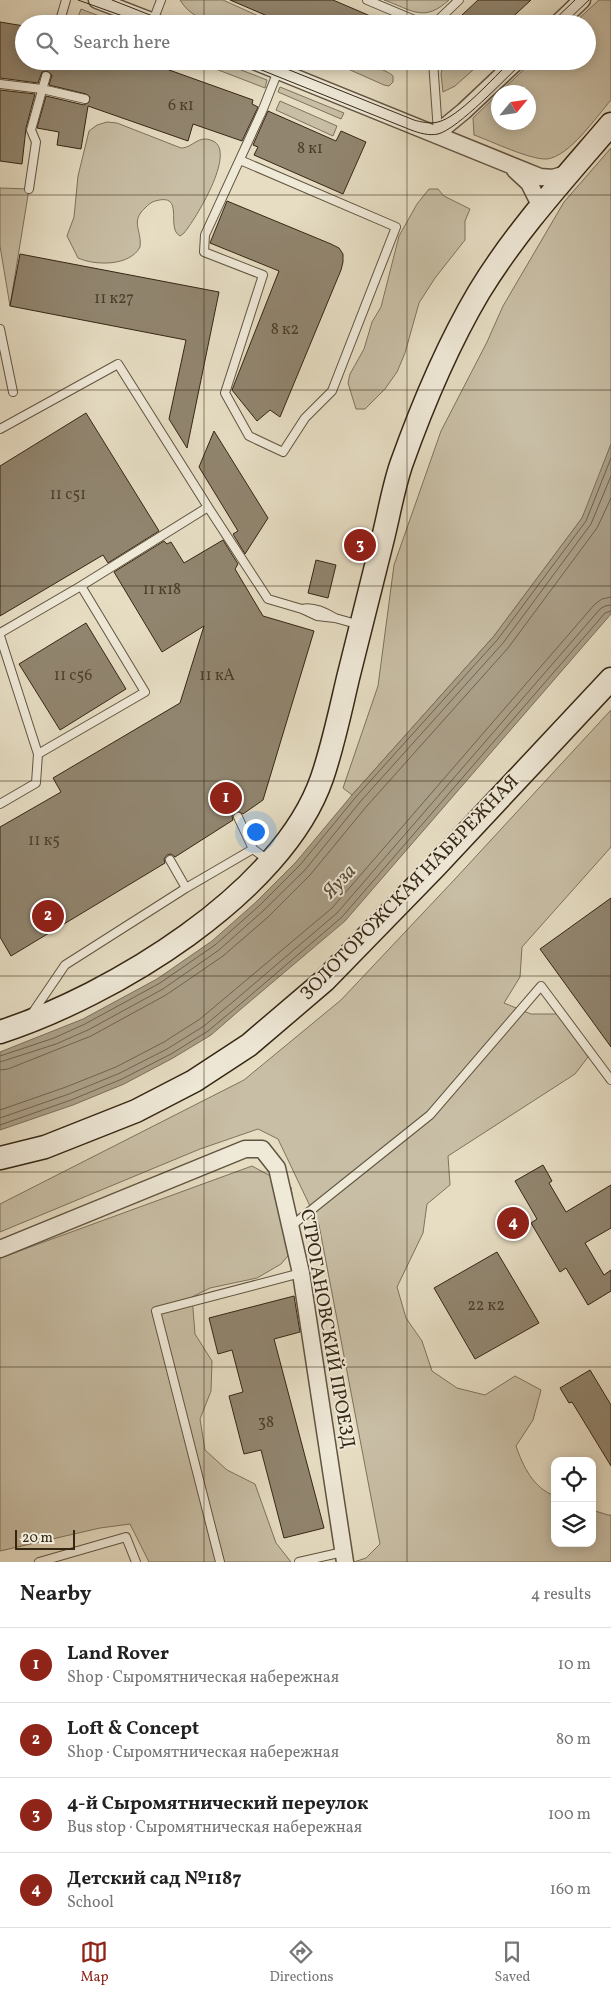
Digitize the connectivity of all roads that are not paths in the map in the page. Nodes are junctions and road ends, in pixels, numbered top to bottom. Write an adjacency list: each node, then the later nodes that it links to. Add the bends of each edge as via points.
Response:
1 (66, 0): 7 (lane)
2 (97, 0): 8 (street)
3 (161, 0): 9 (lane)
4 (367, 0): 10 (lane)
5 (460, 0): 11 (lane)
6 (582, 0): 12 (street)
7 (62, 15)
8 (137, 15)
9 (158, 15)
10 (403, 15)
11 (444, 15)
12 (566, 15)
13 (433, 70): 21 (lane)
14 (507, 70): 21 (street)
15 (278, 71): 21 (street); 22 (lane)
16 (46, 76): 18 (lane)
17 (0, 84): 18 (lane)
18 (42, 89): 19 (lane); 25 (lane, via 31,130 36,142)
19 (85, 100)
20 (611, 124): 24 (main road)
21 (437, 134): 23 (street)
22 (240, 160): 28 (lane); 28 (lane, via 205,235 204,252 263,276 225,393 249,436 283,452 305,418 332,392 396,227)
23 (510, 165): 24 (street, via 540,177 553,178); 27 (street, via 529,183)
24 (569, 172): 27 (main road)
25 (29, 189)
26 (359, 201): 28 (lane)
27 (541, 207): 34 (main road, via 479,292 424,404 400,469)
28 (355, 209)
29 (0, 329): 30 (lane)
30 (13, 392)
31 (0, 429): 32 (lane, via 118,364)
32 (208, 507): 33 (lane); 34 (lane, via 268,599 317,616)
33 (81, 586): 35 (lane); 37 (lane, via 145,692)
34 (361, 625): 40 (main road, via 321,780 304,818)
35 (0, 634): 37 (lane)
36 (611, 679): 46 (main road, ЗОЛОТОРОЖСКАЯ НАБЕРЕЖНАЯ, via 324,981 249,1045 194,1082 136,1111 45,1147)
37 (38, 754): 38 (lane, via 36,783)
38 (0, 804)
39 (238, 817): 40 (lane)
40 (261, 855): 42 (lane); 43 (main road, via 223,907 163,952 111,984)
41 (170, 860): 42 (lane)
42 (186, 888): 43 (lane, via 65,965)
43 (24, 1024): 44 (main road)
44 (0, 1032)
45 (611, 1080): 47 (lane, via 541,986 430,1115)
46 (0, 1158)
47 (290, 1227): 48 (street, СТРОГАНОВСКИЙ ПРОЕЗД, via 277,1168 262,1149 245,1149); 49 (street, СТРОГАНОВСКИЙ ПРОЕЗД)
48 (0, 1249)
49 (301, 1273): 50 (street, СТРОГАНОВСКИЙ ПРОЕЗД); 53 (lane, via 156,1312)
50 (344, 1557): 54 (lane)
51 (39, 1562): 52 (lane, via 126,1537)
52 (136, 1562)
53 (220, 1562)
54 (299, 1562)

